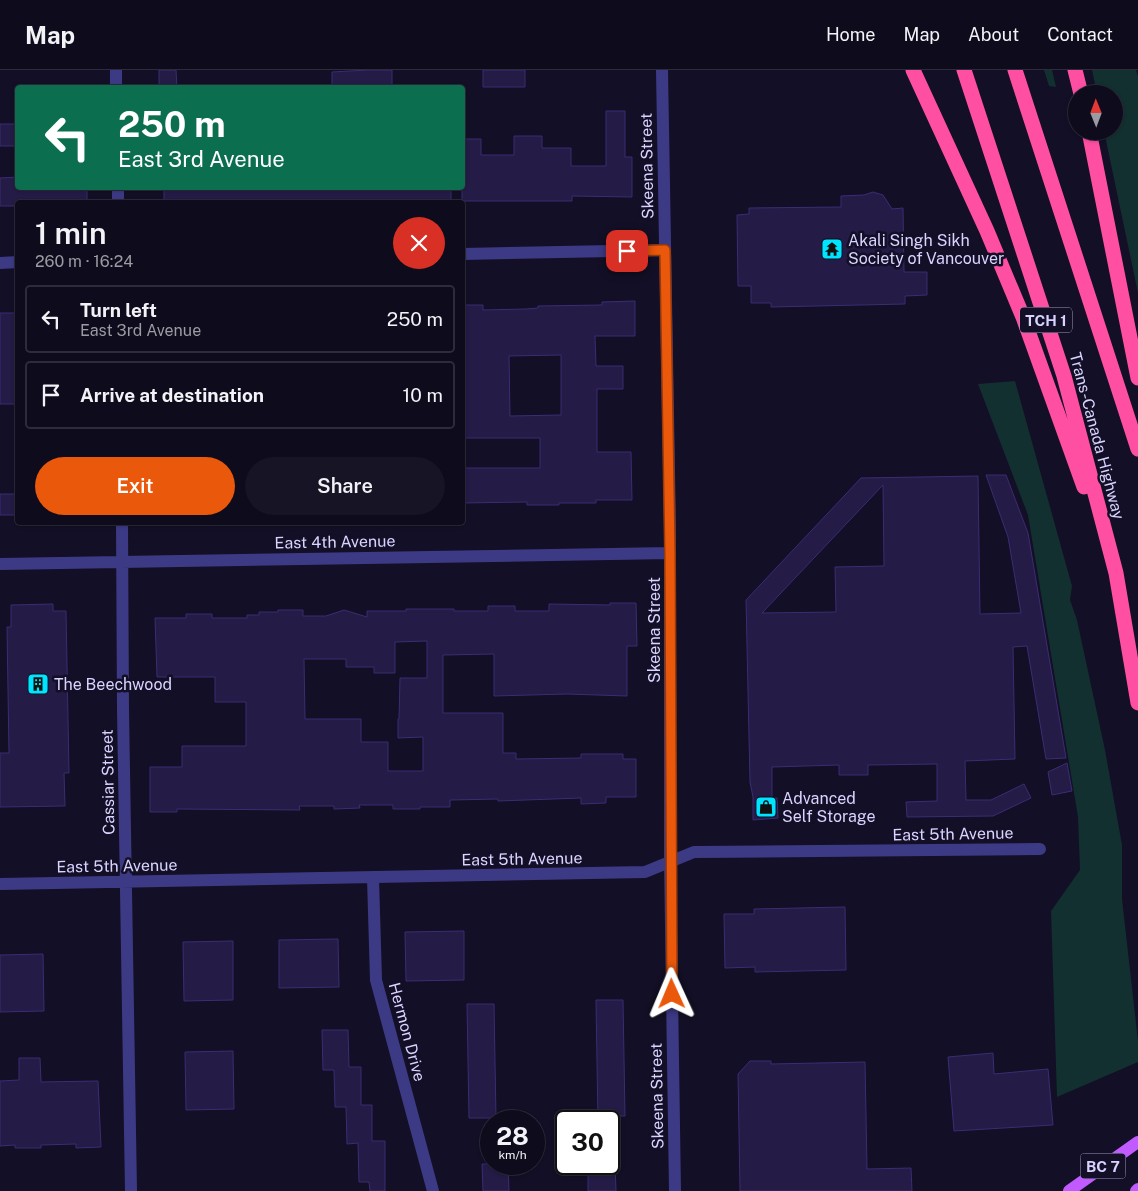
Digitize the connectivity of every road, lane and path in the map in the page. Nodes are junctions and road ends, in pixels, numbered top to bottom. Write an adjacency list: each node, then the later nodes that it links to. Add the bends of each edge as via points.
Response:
1 (116, 70): 7 (street)
2 (662, 70): 10 (street, Skeena Street)
3 (913, 70): 20 (highway, via 1023,317)
4 (964, 70): 20 (highway, Trans-Canada Highway / TCH 1, via 1064,376)
5 (1015, 70): 15 (highway, Trans-Canada Highway / TCH 1)
6 (1075, 70): 8 (highway)
7 (116, 85)
8 (1079, 85)
9 (1090, 140): 14 (highway)
10 (665, 250): 11 (street); 17 (street, Skeena Street)
11 (465, 254)
12 (15, 262): 13 (street)
13 (0, 263)
14 (1138, 378)
15 (1138, 449)
16 (122, 525): 18 (street, Cassiar Street)
17 (670, 553): 18 (street, East 4th Avenue); 23 (street, Skeena Street)
18 (122, 562): 19 (street, East 4th Avenue); 25 (street, Cassiar Street)
19 (0, 564)
20 (1116, 573): 21 (highway, Trans-Canada Highway / TCH 1)
21 (1138, 703)
22 (1040, 849): 23 (street, East 5th Avenue, via 694,852)
23 (670, 862): 24 (street, East 5th Avenue, via 645,872); 30 (street, Skeena Street)
24 (374, 878): 25 (street, East 5th Avenue); 29 (street, Hermon Drive, via 376,980)
25 (125, 882): 26 (street, East 5th Avenue); 28 (street, Cassiar Street)
26 (0, 884)
27 (1138, 1142): 31 (main road, BC 7)
28 (131, 1191)
29 (433, 1191)
30 (675, 1191)
31 (1069, 1191)

